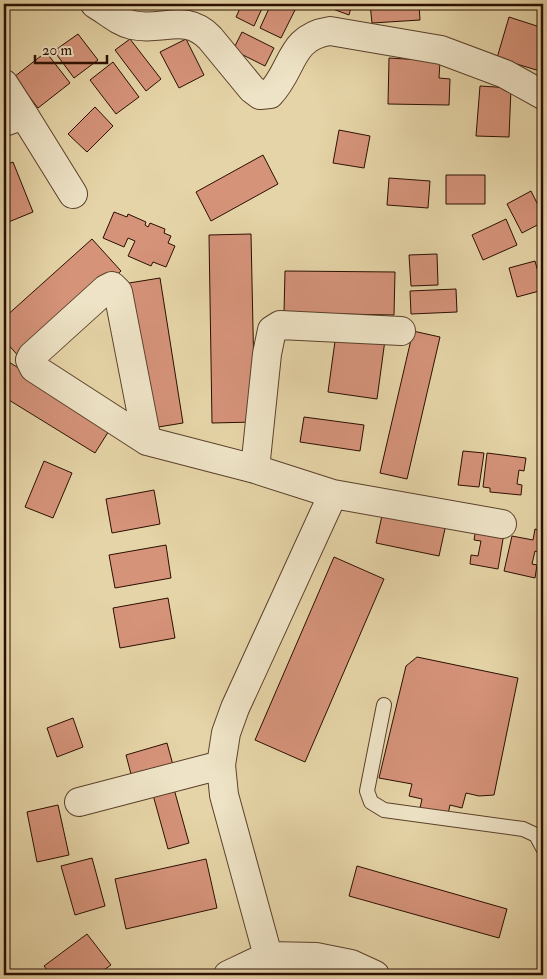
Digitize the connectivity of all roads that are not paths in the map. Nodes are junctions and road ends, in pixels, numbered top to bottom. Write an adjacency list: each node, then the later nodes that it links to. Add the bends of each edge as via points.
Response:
1 (95, 4): 3 (street, via 132,25 195,26 210,38 260,95 270,94 277,86 298,46 307,38 330,31 441,50 505,74)
2 (4, 84): 4 (street)
3 (543, 95)
4 (14, 119): 5 (street)
5 (73, 194)
6 (401, 331): 8 (street, via 280,324 272,330)
7 (147, 441): 7 (street, via 34,368 30,360 112,286 118,292); 8 (street)
8 (255, 469): 9 (street)
9 (333, 494): 10 (street); 12 (street, via 235,708 226,733)
10 (502, 524)
11 (384, 705): 14 (lane, via 366,791 371,802 384,810 523,830 536,835)
12 (221, 765): 13 (street); 15 (street, via 224,795)
13 (79, 802)
14 (543, 848)
15 (268, 956): 16 (street); 17 (street, via 316,957 350,964)
16 (228, 975)
17 (375, 975)

